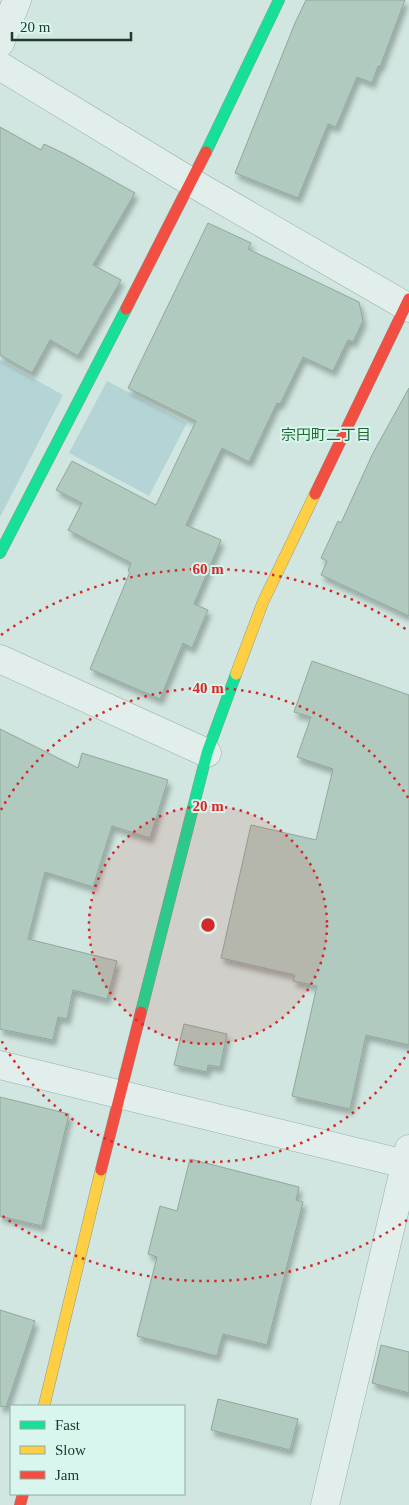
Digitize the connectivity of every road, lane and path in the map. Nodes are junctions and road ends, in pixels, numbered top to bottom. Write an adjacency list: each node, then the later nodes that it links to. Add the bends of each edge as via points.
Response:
1 (17, 0): 3 (street)
2 (279, 0): 5 (street)
3 (0, 43)
4 (0, 66): 5 (street)
5 (191, 182): 6 (street); 7 (street)
6 (408, 304): 9 (street, via 263,602)
7 (0, 553)
8 (0, 659): 9 (street)
9 (207, 753): 11 (street)
10 (0, 1065): 11 (street)
11 (120, 1093): 12 (street); 13 (street)
12 (408, 1159): 14 (street)
13 (44, 1405)
14 (324, 1505)

